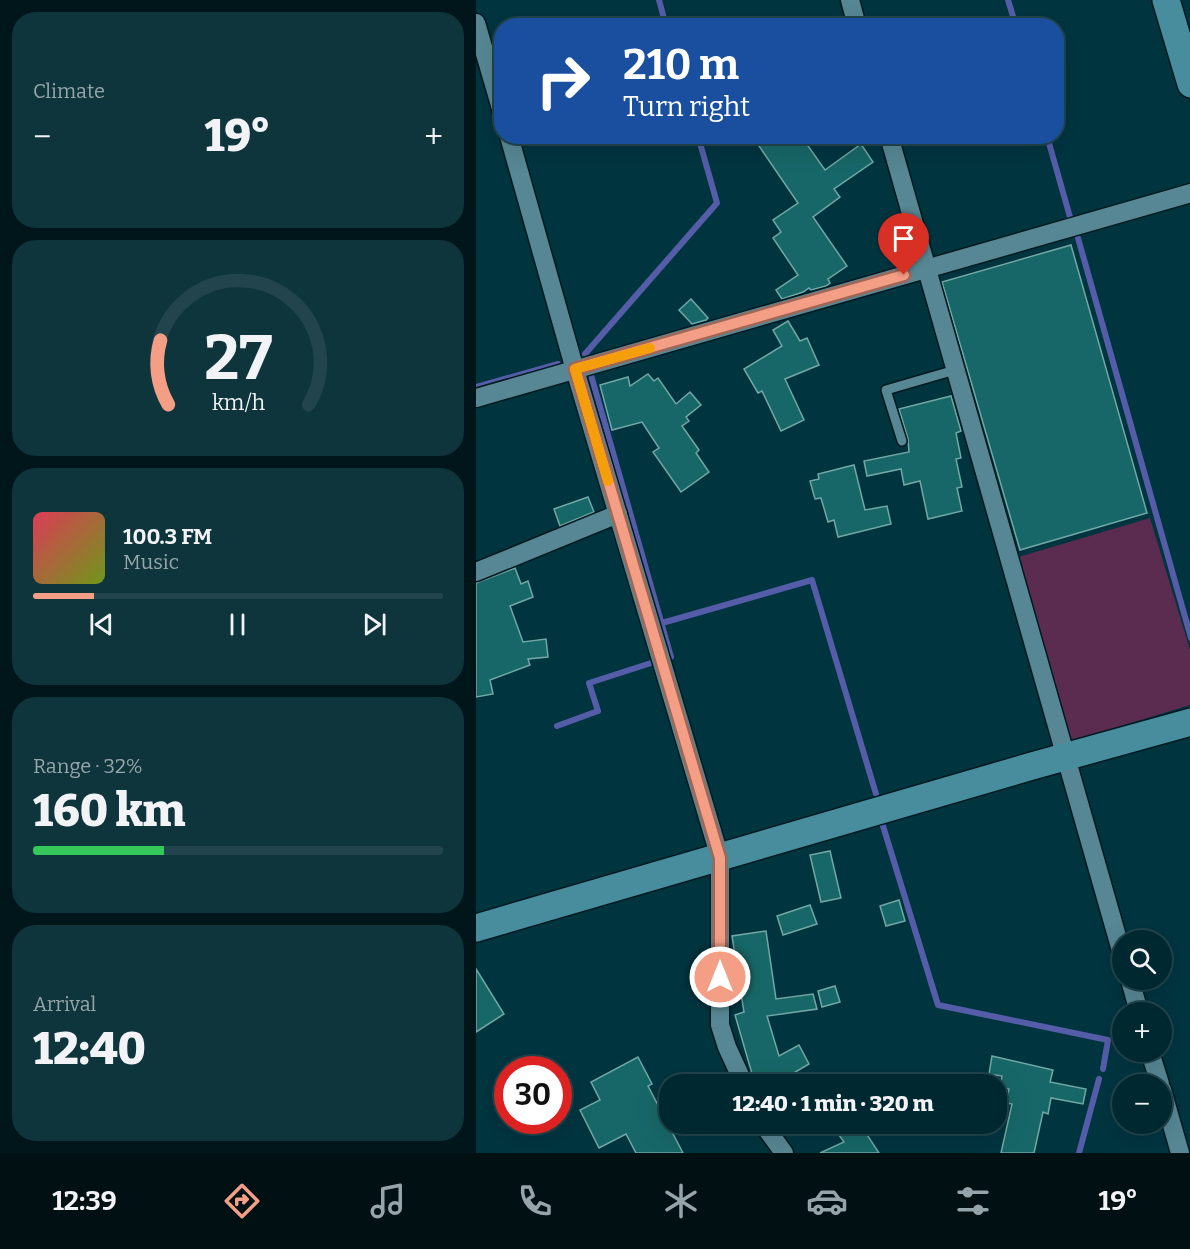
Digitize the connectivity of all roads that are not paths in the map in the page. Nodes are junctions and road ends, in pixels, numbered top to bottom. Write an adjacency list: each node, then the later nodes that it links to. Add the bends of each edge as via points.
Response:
1 (850, 0): 3 (street)
2 (1166, 0): 5 (street)
3 (855, 18)
4 (476, 23): 6 (street)
5 (1190, 84)
6 (494, 85)
7 (511, 144): 11 (street)
8 (890, 144): 10 (street)
9 (1190, 193): 10 (street)
10 (926, 268): 11 (street); 12 (street)
11 (575, 369): 13 (street); 15 (street)
12 (955, 370): 14 (lane, via 886,390); 18 (street)
13 (476, 398)
14 (902, 441)
15 (618, 514): 16 (street); 19 (street)
16 (476, 572)
17 (1190, 722): 18 (street)
18 (1066, 757): 19 (street); 21 (street)
19 (720, 858): 20 (street); 22 (street, via 720,1025)
20 (476, 928)
21 (1115, 930)
22 (739, 1074)
23 (1172, 1125): 26 (street)
24 (771, 1134): 25 (street)
25 (785, 1153)
26 (1180, 1153)

